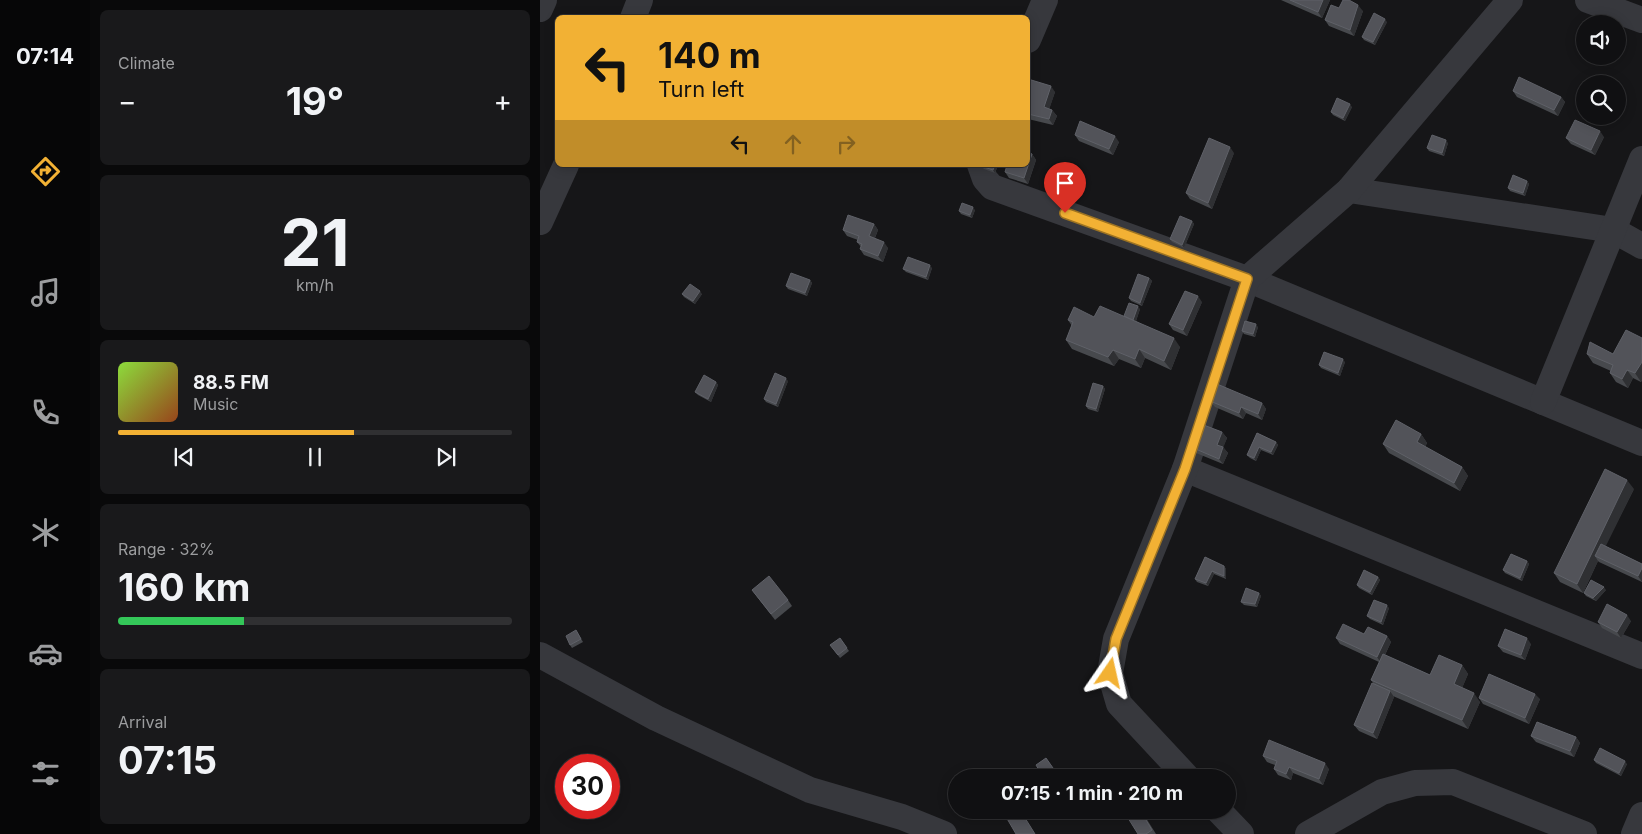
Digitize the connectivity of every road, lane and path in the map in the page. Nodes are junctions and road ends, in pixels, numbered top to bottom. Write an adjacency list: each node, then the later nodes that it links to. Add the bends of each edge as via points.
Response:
1 (544, 0): 6 (street)
2 (640, 0): 7 (street)
3 (1045, 0): 9 (street)
4 (1510, 0): 13 (street)
5 (1588, 0): 8 (street)
6 (540, 9)
7 (633, 15)
8 (1642, 20)
9 (1030, 35)
10 (1642, 159): 15 (street)
11 (565, 167): 14 (street)
12 (981, 167): 17 (street, via 992,187)
13 (1349, 190): 15 (street); 17 (street)
14 (540, 222)
15 (1613, 230): 16 (street); 18 (street)
16 (1642, 246)
17 (1247, 279): 18 (street); 20 (street)
18 (1543, 402): 19 (street)
19 (1642, 443)
20 (1185, 469): 22 (street); 23 (street, via 1116,639 1110,673 1119,704)
21 (540, 655): 26 (street, via 656,718 810,790)
22 (1642, 656)
23 (1180, 769)
24 (1642, 815): 31 (street)
25 (1226, 819): 28 (street)
26 (900, 826): 27 (street)
27 (944, 834)
28 (1240, 834)
29 (1308, 834): 30 (street, via 1382,792 1415,782 1453,782)
30 (1584, 834)
31 (1634, 834)

